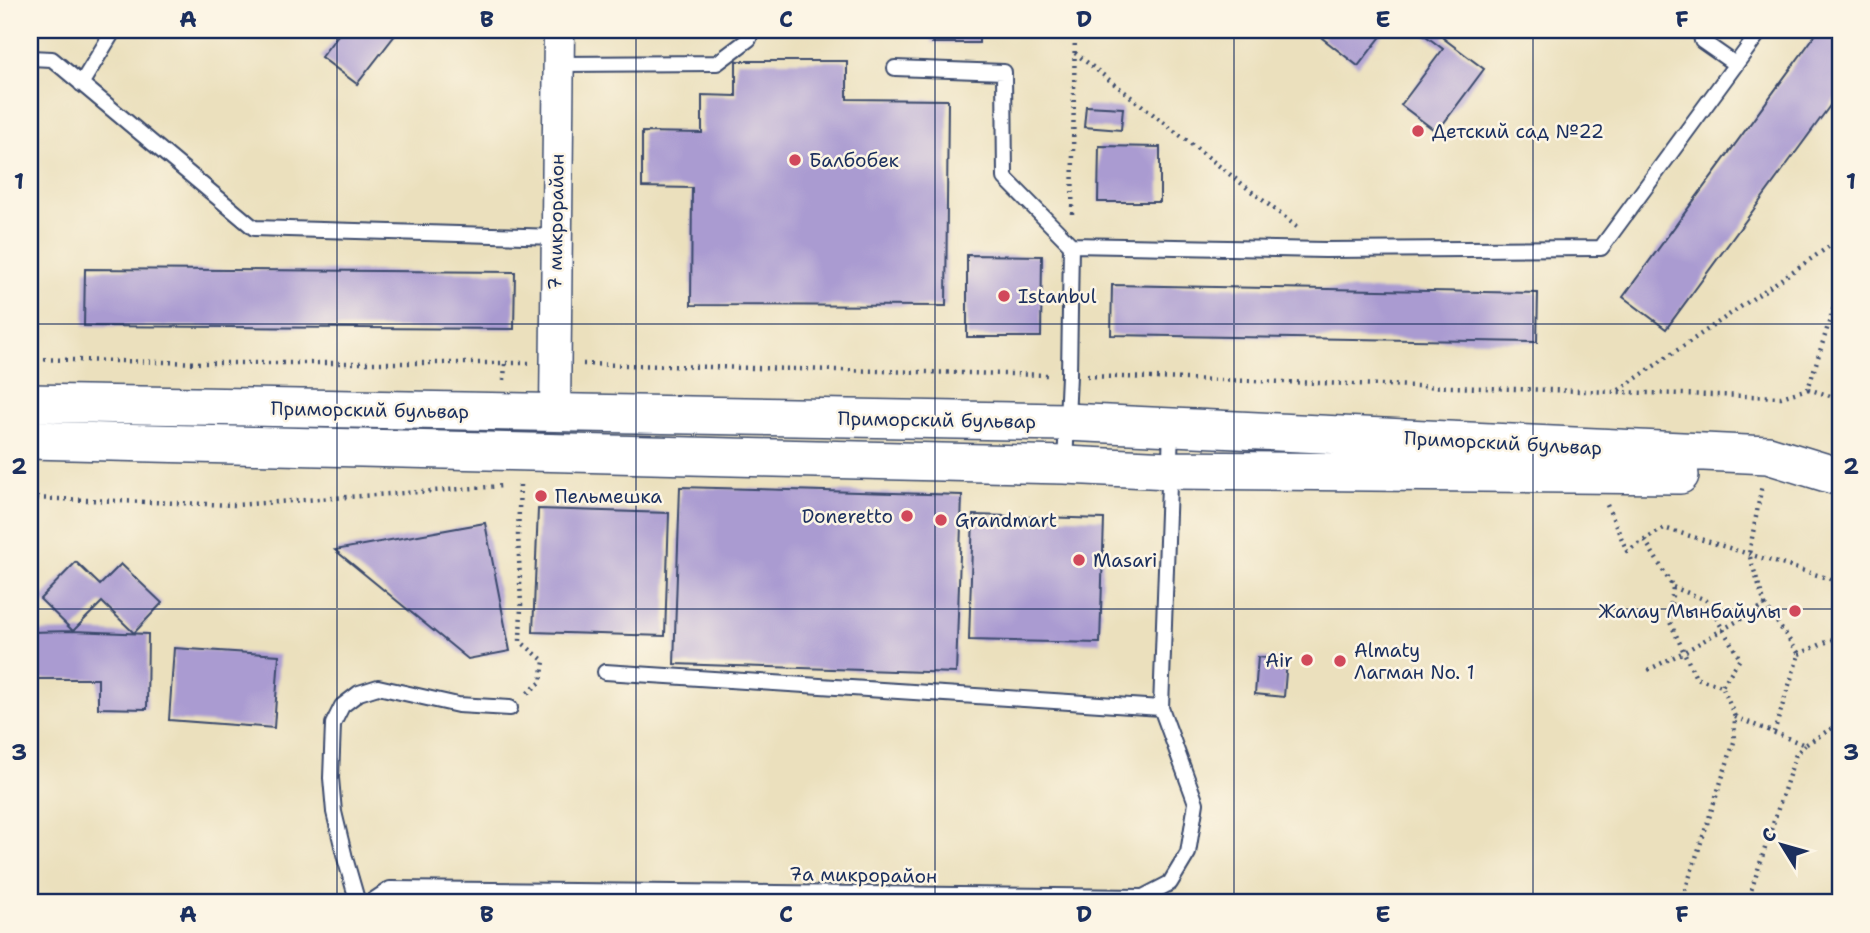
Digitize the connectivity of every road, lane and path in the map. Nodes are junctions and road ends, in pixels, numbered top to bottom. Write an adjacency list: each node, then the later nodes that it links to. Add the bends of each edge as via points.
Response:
1 (114, 30): 12 (lane)
2 (559, 30): 9 (street, 7 микрорайон)
3 (751, 30): 9 (lane, via 749,38 716,62)
4 (1075, 30): 7 (path)
5 (1700, 30): 10 (lane, via 1702,41)
6 (1760, 30): 10 (lane)
7 (1075, 53): 15 (path); 16 (path)
8 (30, 58): 12 (lane, via 52,59)
9 (558, 64): 13 (street, 7 микрорайон)
10 (1735, 64): 16 (lane, via 1601,248)
11 (895, 68): 15 (lane, via 1004,72 1004,178)
12 (81, 84): 13 (lane, via 254,228)
13 (556, 237): 19 (street, 7 микрорайон)
14 (1840, 239): 22 (path)
15 (1071, 245): 16 (lane); 20 (lane)
16 (1325, 250)
17 (1840, 288): 21 (path)
18 (30, 359): 19 (path)
19 (555, 363): 20 (path); 25 (street, 7 микрорайон)
20 (1069, 375): 22 (path); 26 (lane)
21 (1808, 389): 22 (path, via 1781,397); 23 (path)
22 (1616, 392)
23 (1840, 399)
24 (30, 403): 25 (street, Приморский бульвар)
25 (555, 413): 26 (street, Приморский бульвар)
26 (1066, 422): 27 (street, Приморский бульвар); 29 (lane)
27 (1171, 427): 30 (lane); 32 (street, Приморский бульвар, via 1768,455)
28 (30, 440): 29 (street, Приморский бульвар)
29 (1065, 465): 30 (street, Приморский бульвар)
30 (1170, 470): 31 (street, Приморский бульвар); 48 (lane)
31 (1763, 476): 32 (street, Приморский бульвар); 36 (path)
32 (1840, 479)
33 (520, 485): 47 (path, via 520,641 544,661 541,682)
34 (1606, 501): 35 (path, via 1627,551)
35 (1645, 540): 36 (path, via 1664,528); 38 (path)
36 (1749, 554): 37 (path); 39 (path)
37 (1840, 582)
38 (1673, 587): 40 (path, via 1706,600); 42 (path, via 1669,620)
39 (1765, 605): 40 (path); 43 (path)
40 (1723, 629): 42 (path); 46 (path, via 1740,659)
41 (1840, 636): 43 (path)
42 (1684, 652): 44 (path); 46 (path, via 1696,678)
43 (1799, 654): 52 (path)
44 (1648, 670)
45 (605, 671): 48 (lane)
46 (1722, 686): 50 (path)
47 (510, 708): 54 (lane, via 458,705 378,687 359,693 342,706 333,724 331,778 334,812)
48 (1161, 708): 55 (lane, 7а микрорайон, via 1196,803 1188,853 1170,883 1143,897 390,889)
49 (1840, 710): 51 (path)
50 (1735, 717): 52 (path); 56 (path, via 1734,742)
51 (1839, 726): 53 (path)
52 (1774, 732): 53 (path)
53 (1805, 745): 57 (path, via 1796,754)
54 (358, 903)
55 (369, 903)
56 (1681, 903)
57 (1747, 903)

